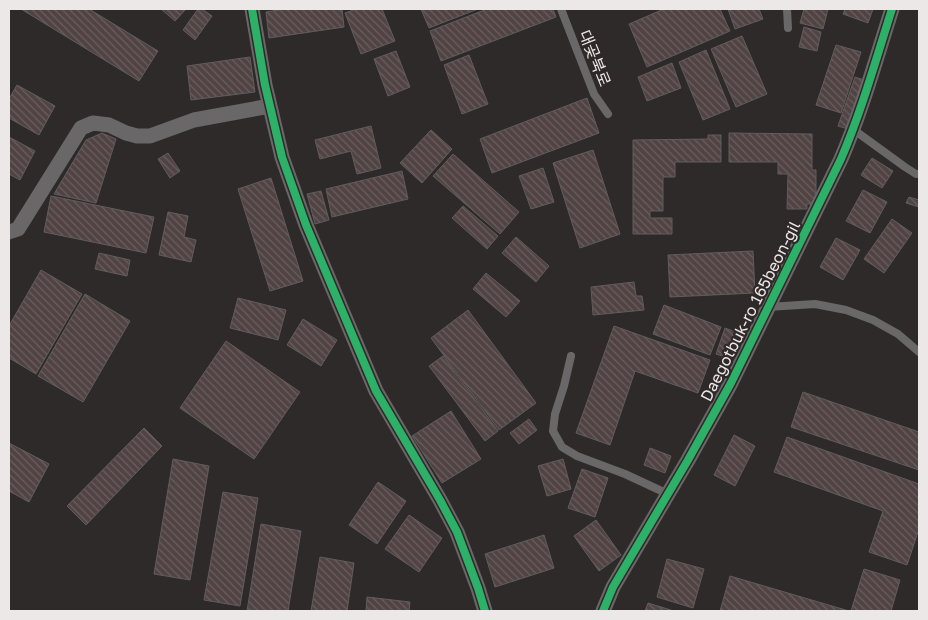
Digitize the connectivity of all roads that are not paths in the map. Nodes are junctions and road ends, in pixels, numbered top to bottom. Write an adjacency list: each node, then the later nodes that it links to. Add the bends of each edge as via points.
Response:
1 (252, 9): 6 (street)
2 (561, 9): 7 (lane, 대곶북로, via 594,94)
3 (787, 9): 5 (lane)
4 (892, 9): 8 (street, Daegotbuk-ro 165beon-gil)
5 (788, 28)
6 (270, 106): 10 (street, via 194,120 150,136 137,136 109,125 87,125 82,128 18,229); 15 (street, via 282,157 306,225 359,353 376,391 458,532)
7 (608, 114)
8 (854, 130): 9 (lane); 11 (street, Daegotbuk-ro 165beon-gil)
9 (919, 174)
10 (9, 232)
11 (768, 307): 12 (lane, via 815,304 846,310 898,334); 14 (street, Daegotbuk-ro 165beon-gil, via 731,383)
12 (919, 352)
13 (571, 356): 14 (lane, via 553,430 562,447)
14 (668, 494): 16 (street, Daegotbuk-ro 165beon-gil)
15 (485, 611)
16 (602, 611)

